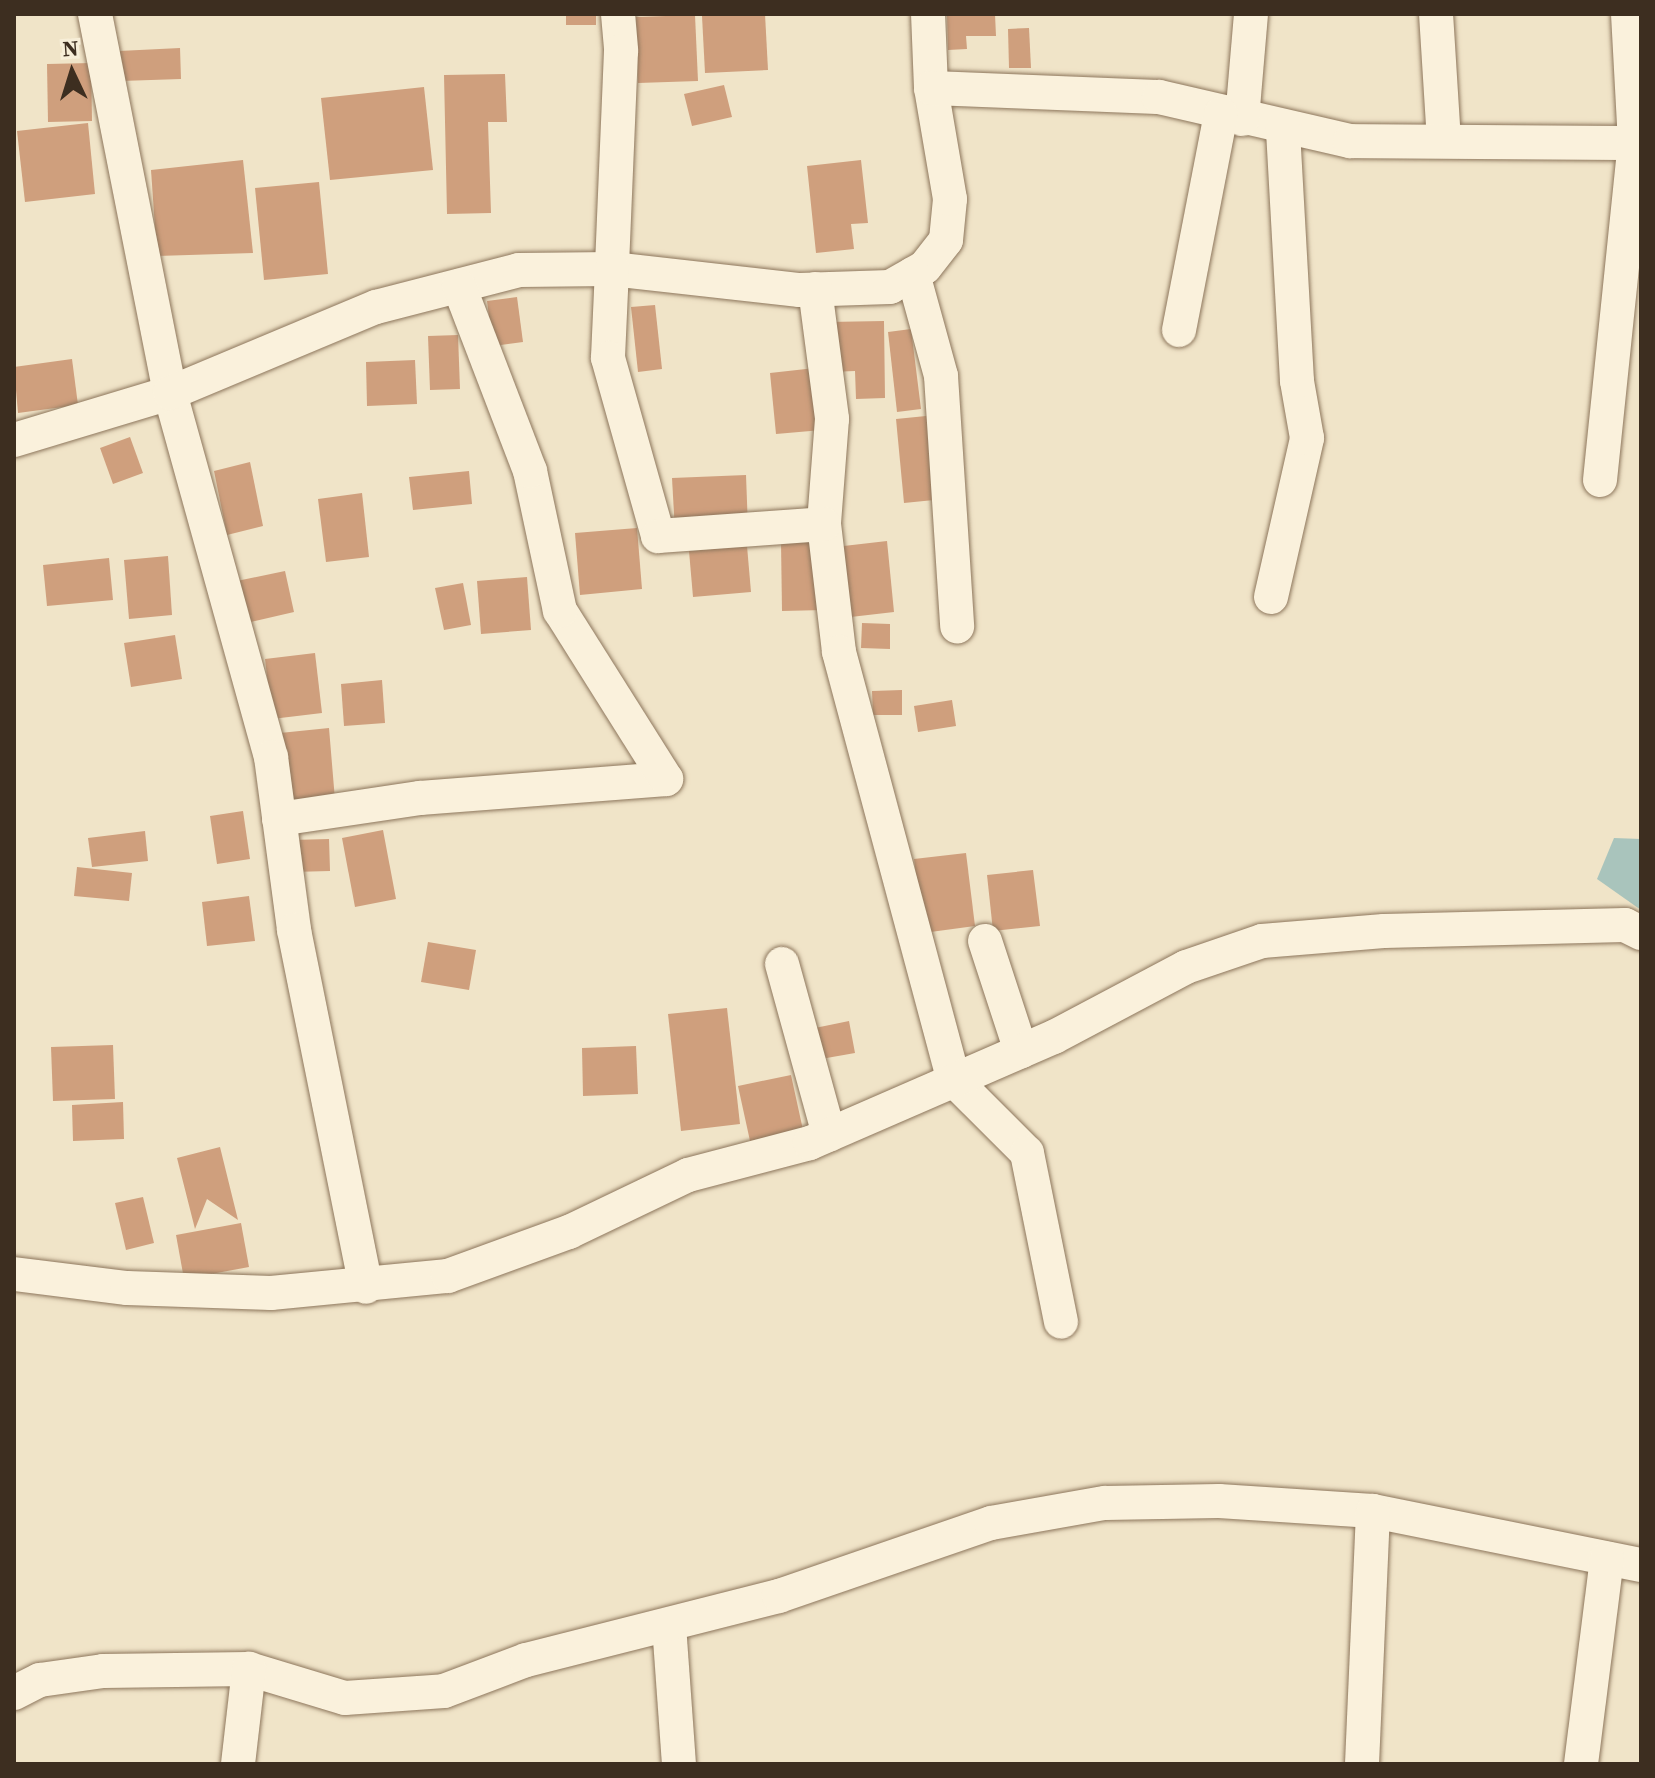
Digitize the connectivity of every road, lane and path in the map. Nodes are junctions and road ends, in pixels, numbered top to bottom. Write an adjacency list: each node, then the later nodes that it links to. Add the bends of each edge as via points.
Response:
1 (95, 14): 17 (street)
2 (618, 14): 12 (street)
3 (928, 14): 7 (street)
4 (1251, 14): 8 (street)
5 (1436, 14): 10 (street)
6 (1628, 14): 11 (street)
7 (931, 88): 8 (street, via 1159,97); 13 (street, via 950,199 946,240)
8 (1231, 116): 9 (street); 16 (street)
9 (1283, 127): 10 (street, via 1350,141); 21 (street, via 1297,381 1307,438)
10 (1444, 141): 11 (street)
11 (1638, 143): 19 (street)
12 (612, 269): 14 (street, via 519,270); 15 (street); 20 (street, via 608,358 658,536)
13 (913, 274): 15 (street, via 890,287); 22 (street, via 941,376)
14 (459, 286): 17 (street, via 376,307); 23 (street, via 530,471 560,611 666,779 420,798)
15 (815, 289): 20 (street, via 832,419)
16 (1179, 330)
17 (170, 393): 18 (street); 23 (street, via 271,757)
18 (14, 440)
19 (1600, 480)
20 (824, 524): 28 (street, via 839,652)
21 (1271, 597)
22 (957, 626)
23 (279, 819): 31 (street, via 294,930)
24 (1641, 933): 27 (street, via 1610,926 1384,931 1262,941 1186,967)
25 (985, 941): 27 (street)
26 (782, 964): 29 (street)
27 (1021, 1051): 28 (street)
28 (954, 1080): 29 (street); 32 (street, via 1027,1153)
29 (829, 1135): 31 (street, via 688,1175 569,1232 448,1276)
30 (14, 1274): 31 (street, via 127,1288 271,1293)
31 (366, 1287)
32 (1061, 1322)
33 (1373, 1511): 34 (street); 36 (street, via 1219,1501 1105,1503 991,1523 779,1596); 41 (street)
34 (1607, 1559): 35 (street); 42 (street)
35 (1641, 1565)
36 (669, 1625): 37 (street, via 526,1660 444,1691 345,1698); 40 (street)
37 (249, 1669): 38 (street, via 103,1671 40,1680); 39 (street)
38 (14, 1693)
39 (238, 1764)
40 (679, 1764)
41 (1362, 1764)
42 (1581, 1764)

